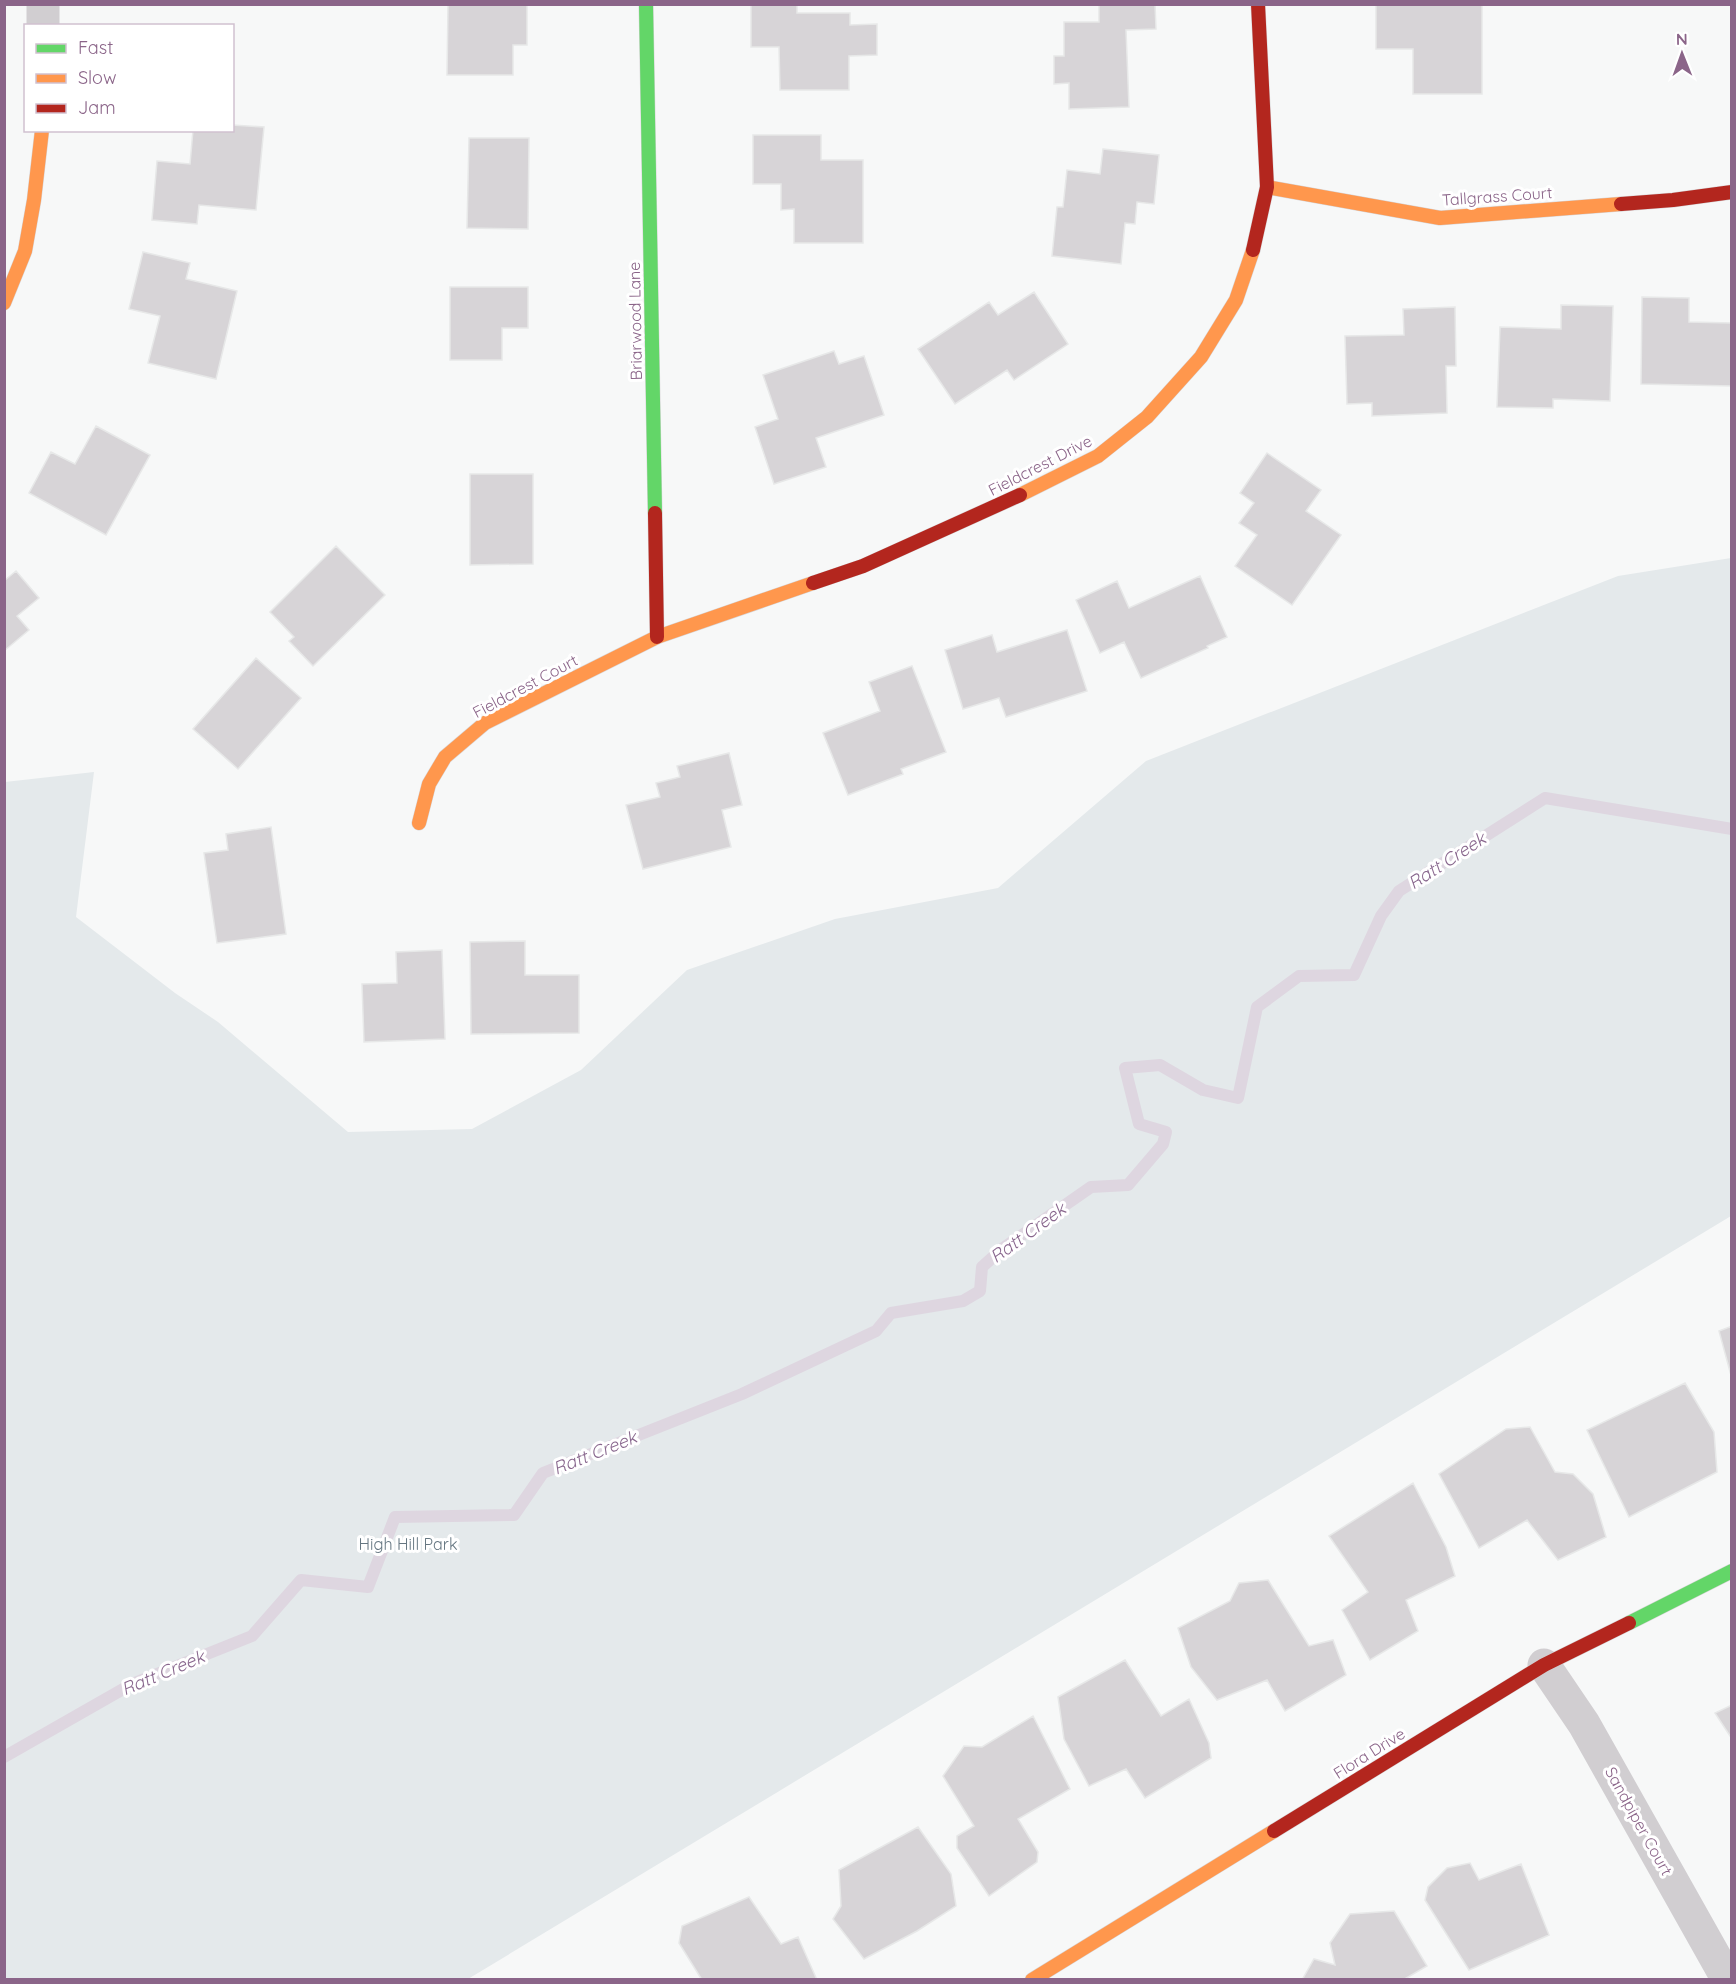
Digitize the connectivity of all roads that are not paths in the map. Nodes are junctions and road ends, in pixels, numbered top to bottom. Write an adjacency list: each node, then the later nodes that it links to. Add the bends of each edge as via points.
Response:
1 (43, 4): 4 (street)
2 (646, 4): 9 (street, Briarwood Lane)
3 (1258, 4): 6 (street, Fieldcrest Drive)
4 (43, 24)
5 (42, 132): 8 (street, via 25,251)
6 (1267, 187): 7 (street, Tallgrass Court, via 1440,218); 9 (street, Fieldcrest Drive, via 1255,243 1236,300 1201,357 1147,417 1098,456 863,566)
7 (1731, 192)
8 (4, 303)
9 (657, 637): 10 (street, Fieldcrest Court, via 485,723 445,757 429,784)
10 (419, 823)
11 (1731, 1571): 12 (street, Flora Drive)
12 (1544, 1665): 13 (street, Flora Drive); 14 (street, Sandpiper Court, via 1584,1724)
13 (1032, 1980)
14 (1728, 1980)

